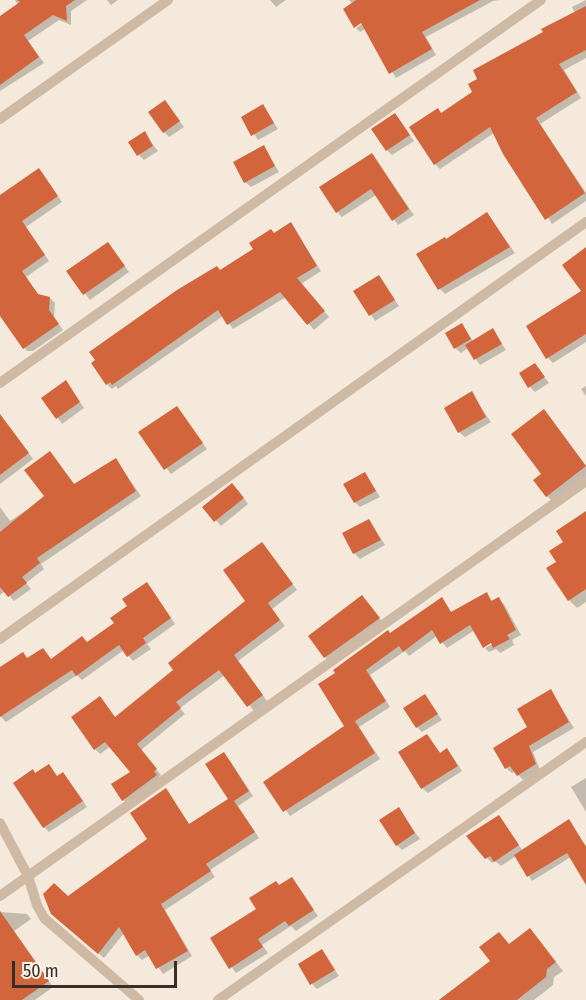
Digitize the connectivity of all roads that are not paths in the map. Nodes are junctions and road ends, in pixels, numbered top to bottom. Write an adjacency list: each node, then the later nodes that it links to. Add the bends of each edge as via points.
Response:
1 (168, 0): 3 (lane)
2 (541, 0): 5 (lane)
3 (0, 119)
4 (586, 222): 7 (lane)
5 (0, 383)
6 (586, 481): 10 (lane)
7 (0, 639)
8 (586, 742): 13 (lane)
9 (0, 823): 10 (lane)
10 (27, 876): 11 (lane); 12 (lane, via 44,918)
11 (0, 896)
12 (138, 1000)
13 (218, 1000)

